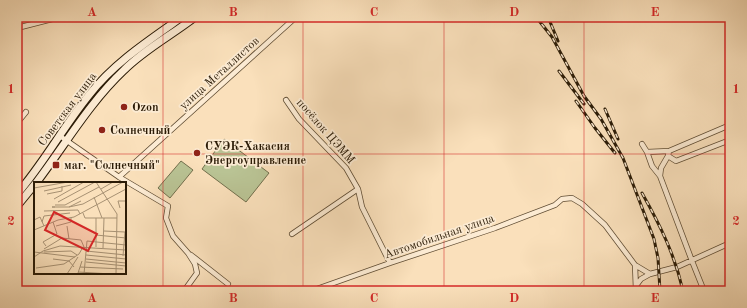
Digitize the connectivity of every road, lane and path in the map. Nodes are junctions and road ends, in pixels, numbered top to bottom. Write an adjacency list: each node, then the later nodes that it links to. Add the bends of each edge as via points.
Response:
1 (60, 17): 5 (street)
2 (182, 17): 8 (main road, Советская улица, via 117,65)
3 (195, 17): 9 (main road, Советская улица, via 125,68)
4 (296, 17): 19 (street, улица Металлистов)
5 (17, 28)
6 (286, 100): 22 (street, посёлок ЦЭММ, via 299,119 346,168)
7 (26, 112): 10 (street)
8 (76, 113): 9 (main road); 12 (main road, Советская улица)
9 (82, 118): 13 (main road, Советская улица)
10 (17, 123)
11 (730, 125): 17 (street)
12 (60, 136): 13 (street); 23 (main road, Советская улица)
13 (67, 140): 19 (street); 20 (main road, Советская улица)
14 (730, 140): 17 (street, via 676,161)
15 (642, 144): 16 (street)
16 (647, 152): 17 (street); 18 (street, via 652,166)
17 (669, 153): 18 (street)
18 (660, 176): 28 (street)
19 (119, 177): 27 (street, via 168,206 166,218 173,236)
20 (36, 182)
21 (34, 185): 24 (main road, Советская улица)
22 (358, 189): 25 (street); 29 (street, посёлок ЦЭММ, via 362,207)
23 (17, 194)
24 (17, 206)
25 (292, 234)
26 (730, 243): 28 (street)
27 (188, 253): 32 (street); 34 (street, via 197,273)
28 (692, 261): 31 (street, via 667,271); 38 (street)
29 (390, 263): 30 (street, Автомобильная улица, via 496,228 554,205 562,199 572,198 605,225); 35 (street, Автомобильная улица)
30 (635, 265): 31 (street); 33 (street)
31 (650, 274): 33 (street)
32 (228, 284)
33 (636, 285): 36 (street); 37 (street)
34 (184, 291)
35 (311, 291)
36 (632, 291)
37 (636, 291)
38 (704, 291)

